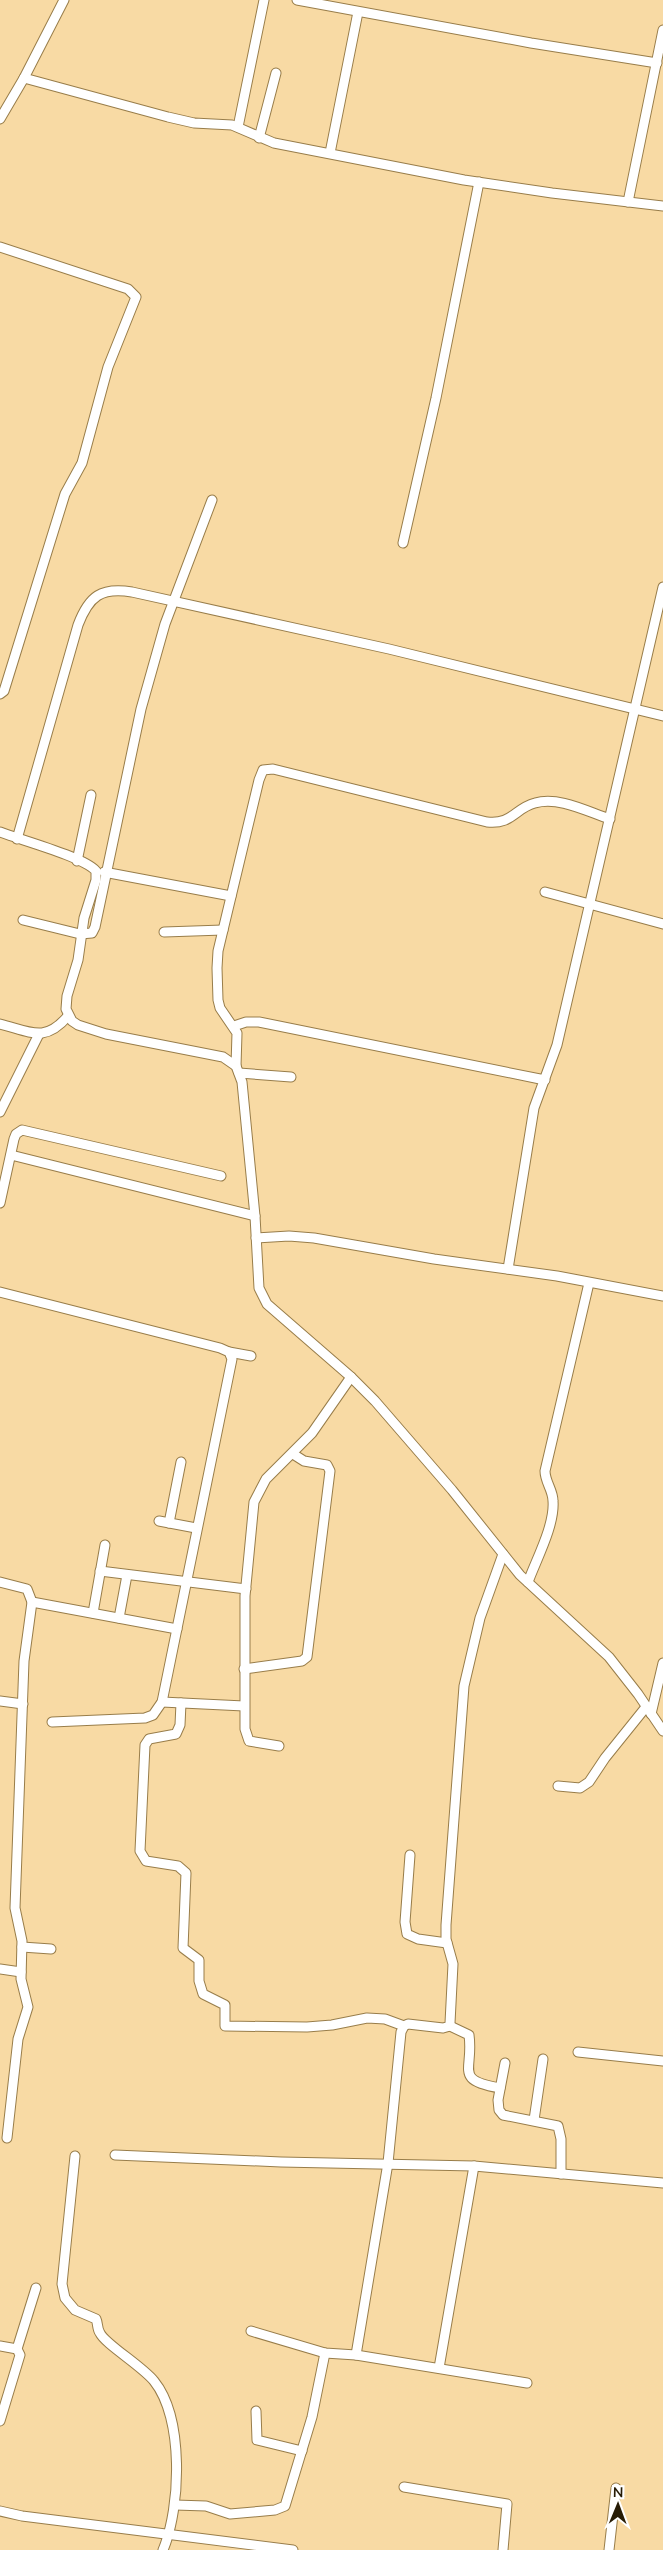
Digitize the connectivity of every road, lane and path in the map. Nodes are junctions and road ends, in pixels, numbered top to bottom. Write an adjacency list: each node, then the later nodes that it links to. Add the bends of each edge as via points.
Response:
1 (64, 0): 8 (street)
2 (264, 0): 10 (street)
3 (297, 0): 4 (street)
4 (358, 12): 6 (street); 12 (street)
5 (663, 30): 6 (street)
6 (657, 62): 14 (street)
7 (276, 73): 11 (street)
8 (24, 78): 9 (street); 10 (street, via 168,117)
9 (0, 119)
10 (238, 127): 11 (street)
11 (259, 138): 12 (street)
12 (330, 153): 13 (street)
13 (479, 182): 14 (street); 18 (street)
14 (628, 202): 15 (street)
15 (663, 206)
16 (0, 247): 21 (street, via 128,289 136,296 113,352 87,449 65,494 7,683)
17 (212, 500): 20 (street)
18 (403, 543)
19 (663, 587): 22 (street)
20 (174, 602): 22 (street); 27 (street, via 116,589 97,595 88,604 78,625); 30 (street, via 141,709)
21 (0, 694)
22 (636, 709): 23 (street); 25 (street)
23 (663, 716)
24 (91, 795): 28 (street)
25 (610, 819): 32 (street, via 543,801 531,804 504,821 487,822 268,768 263,770 259,780); 33 (street)
26 (0, 832): 27 (street)
27 (17, 838): 28 (street)
28 (77, 861): 29 (street)
29 (96, 871): 30 (street); 38 (street)
30 (108, 873): 32 (street); 38 (street, via 94,931)
31 (545, 892): 33 (street)
32 (231, 896): 36 (street)
33 (590, 905): 35 (street); 45 (street, via 553,1062)
34 (23, 920): 38 (street)
35 (663, 924)
36 (223, 930): 37 (street); 41 (street, via 217,968 218,1000)
37 (164, 932)
38 (80, 934): 39 (street, via 78,960 67,996)
39 (68, 1016): 42 (street, via 53,1031); 43 (street, via 90,1030 210,1053 231,1060)
40 (0, 1024): 42 (street)
41 (234, 1026): 43 (street, via 238,1041); 45 (street, via 260,1022)
42 (39, 1034): 46 (street)
43 (238, 1069): 44 (street); 50 (street)
44 (291, 1077)
45 (545, 1080): 52 (street, via 534,1108)
46 (0, 1112)
47 (11, 1155): 48 (street, via 16,1134 29,1130); 49 (street); 50 (street)
48 (222, 1176)
49 (0, 1203)
50 (255, 1216): 51 (street)
51 (256, 1238): 52 (street, via 314,1238); 58 (street, via 259,1288 267,1304)
52 (508, 1269): 53 (street)
53 (589, 1283): 55 (street); 69 (street, via 545,1471 553,1501 552,1514)
54 (0, 1292): 56 (street)
55 (663, 1296)
56 (229, 1352): 57 (street); 63 (street, via 232,1364)
57 (251, 1356)
58 (351, 1377): 59 (street, via 312,1433); 65 (street, via 431,1464)
59 (293, 1454): 71 (street, via 266,1479 254,1502); 77 (street, via 304,1461 327,1465 330,1471 307,1657 302,1662)
60 (181, 1462): 62 (street)
61 (159, 1521): 62 (street)
62 (169, 1523): 63 (street)
63 (196, 1528): 70 (street)
64 (105, 1545): 66 (street)
65 (503, 1554): 69 (street); 90 (street, via 480,1618 464,1686 445,1932)
66 (100, 1571): 67 (street); 73 (street)
67 (127, 1575): 70 (street); 74 (street)
68 (0, 1582): 72 (street, via 27,1589)
69 (528, 1582): 84 (street, via 609,1657)
70 (185, 1583): 71 (street); 75 (street)
71 (246, 1589): 77 (street)
72 (32, 1602): 73 (street); 82 (street, via 24,1661)
73 (93, 1613): 74 (street)
74 (119, 1618): 75 (street)
75 (177, 1628): 80 (street)
76 (663, 1663): 78 (street)
77 (244, 1669): 83 (street)
78 (662, 1675): 84 (street)
79 (0, 1701): 82 (street)
80 (162, 1702): 81 (street); 85 (street, via 152,1715 145,1718)
81 (181, 1703): 83 (street); 95 (street, via 180,1726 176,1734 149,1739 145,1745 140,1851 146,1861 178,1866 186,1872 183,1948 199,1960 203,1994 225,2004 225,2026 307,2028 375,2018)
82 (23, 1704): 91 (street, via 15,1908)
83 (244, 1706): 87 (street, via 248,1741)
84 (649, 1710): 86 (street); 88 (street, via 604,1758 589,1782 580,1788)
85 (52, 1722)
86 (663, 1732)
87 (279, 1746)
88 (558, 1786)
89 (410, 1855): 90 (street, via 407,1934)
90 (447, 1943): 96 (street, via 453,1964)
91 (22, 1947): 92 (street); 94 (street)
92 (50, 1949)
93 (0, 1970): 94 (street)
94 (21, 1972): 103 (street, via 28,2008 18,2039)
95 (404, 2026): 96 (street); 106 (street)
96 (450, 2026): 101 (street, via 469,2035 468,2071 471,2080)
97 (578, 2052): 99 (street)
98 (543, 2060): 102 (street)
99 (663, 2060)
100 (505, 2063): 101 (street)
101 (500, 2088): 102 (street, via 497,2105 500,2113)
102 (534, 2120): 108 (street, via 555,2124 559,2129)
103 (7, 2138)
104 (115, 2155): 106 (street)
105 (75, 2156): 123 (street, via 62,2274 65,2298 75,2310 96,2319 101,2336 141,2366 164,2395 172,2422 177,2478)
106 (388, 2163): 107 (street); 115 (street)
107 (474, 2166): 108 (street); 116 (street)
108 (561, 2174): 109 (street)
109 (663, 2183)
110 (36, 2288): 113 (street)
111 (251, 2331): 114 (street)
112 (0, 2346): 113 (street)
113 (17, 2349): 119 (street, via 20,2358)
114 (324, 2353): 115 (street); 120 (street)
115 (356, 2355): 116 (street)
116 (439, 2368): 117 (street)
117 (527, 2383)
118 (256, 2411): 120 (street, via 257,2440)
119 (0, 2421)
120 (302, 2451): 123 (street, via 288,2500 280,2509 230,2514 206,2506)
121 (404, 2487): 129 (street, via 507,2504)
122 (616, 2488): 130 (street)
123 (175, 2505): 125 (street)
124 (0, 2511): 125 (street)
125 (169, 2536): 126 (street); 127 (street)
126 (224, 2546): 128 (street)
127 (163, 2550)
128 (293, 2550)
129 (502, 2550)
130 (609, 2550)

